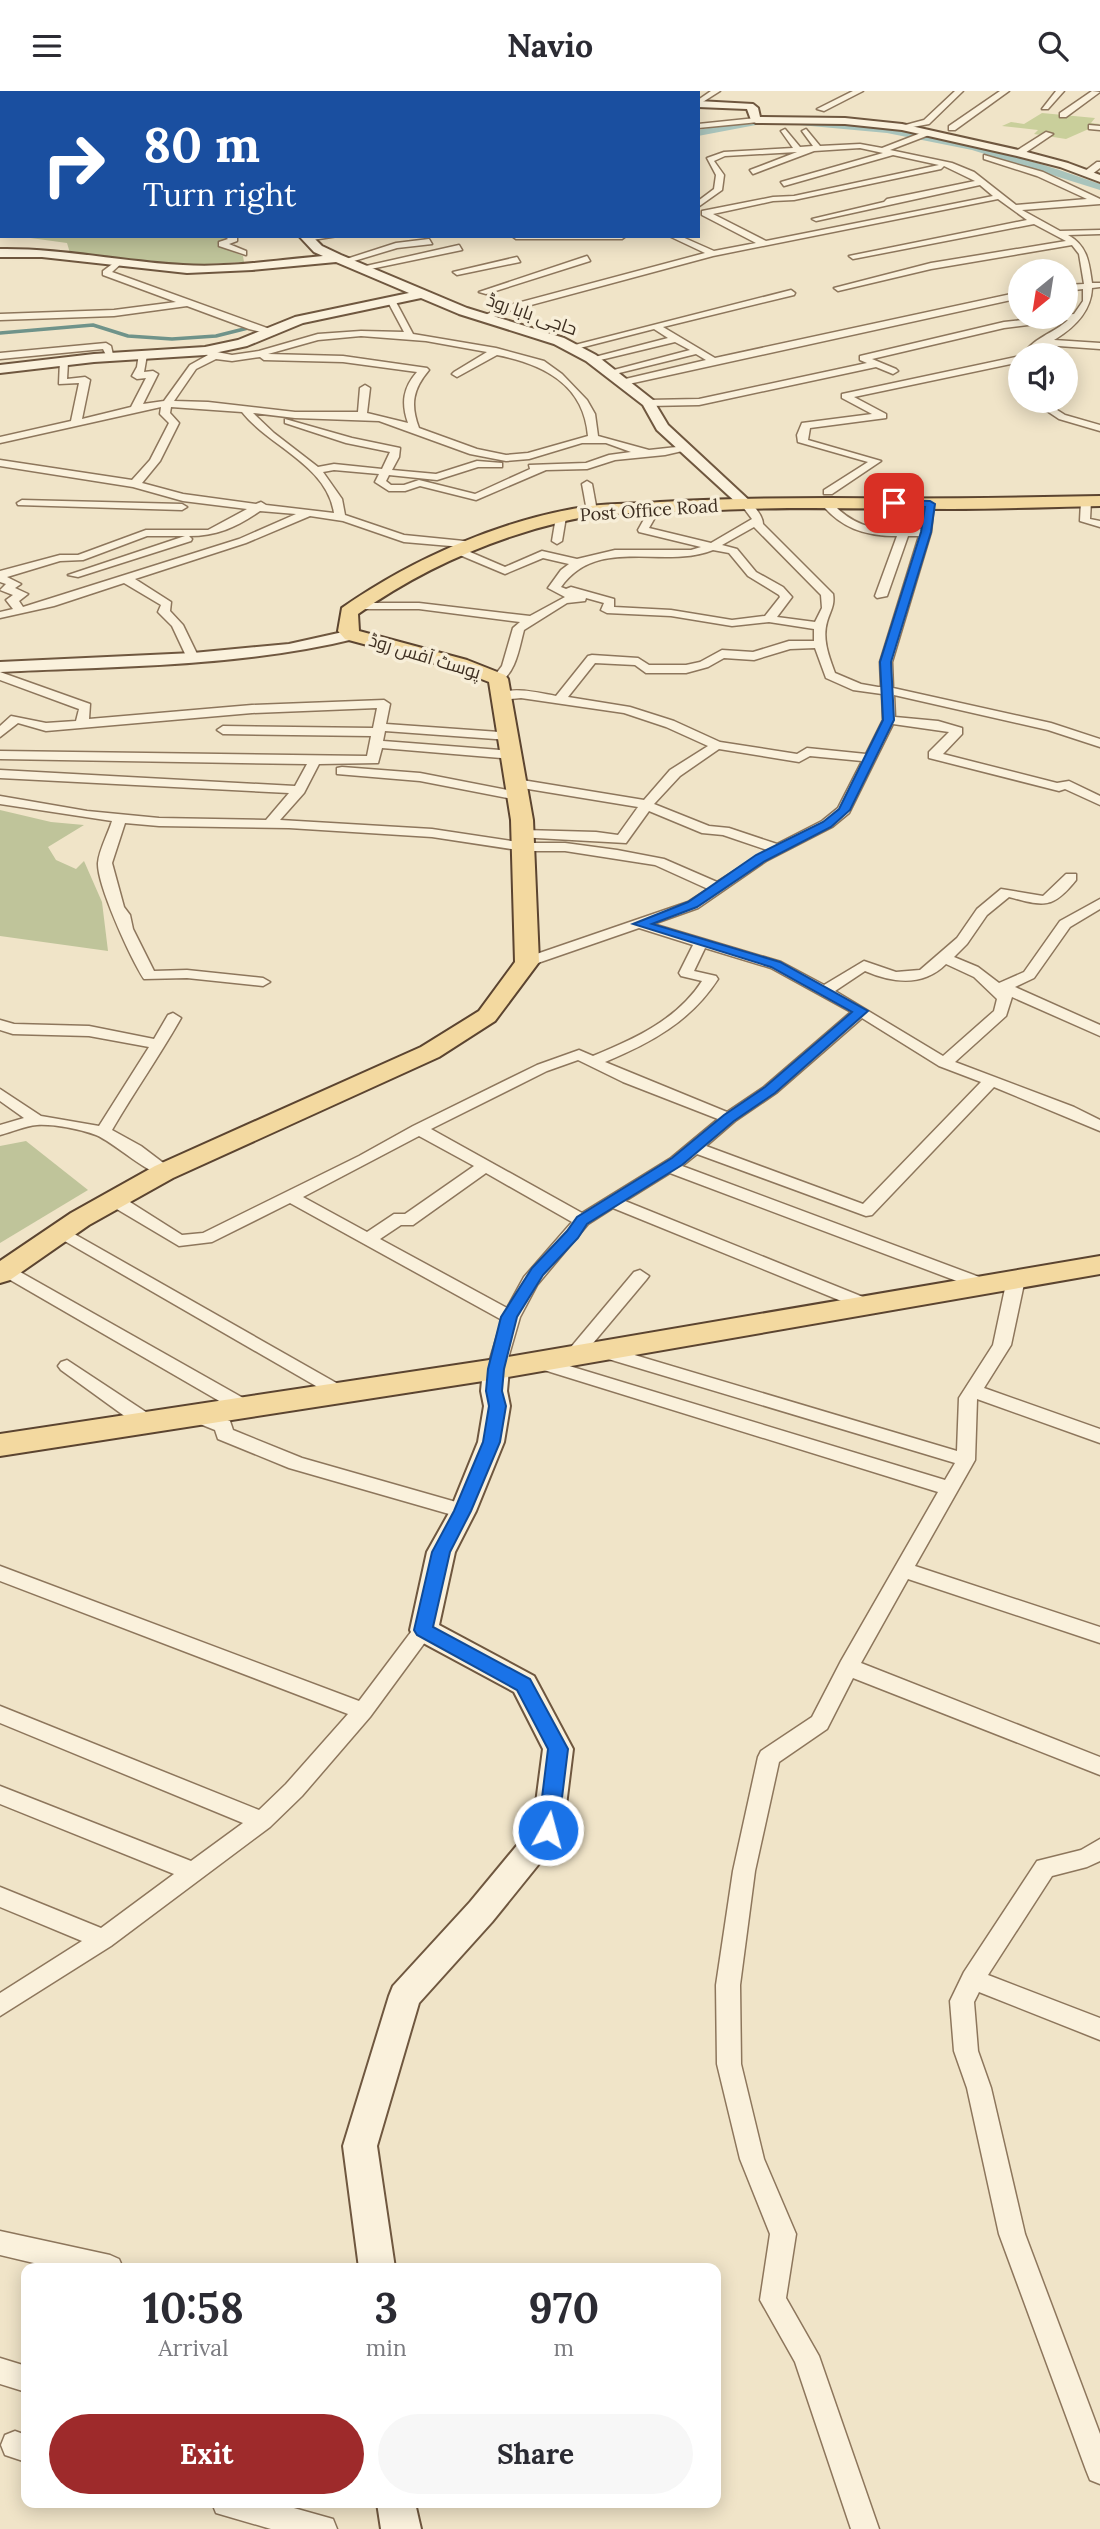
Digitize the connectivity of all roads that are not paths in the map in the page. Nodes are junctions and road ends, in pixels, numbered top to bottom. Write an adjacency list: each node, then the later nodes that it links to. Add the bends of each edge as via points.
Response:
1 (716, 91): 7 (street)
2 (859, 91): 12 (street, via 821,109)
3 (959, 91): 14 (street, via 926,122)
4 (1005, 91): 15 (street)
5 (1060, 91): 9 (street)
6 (1097, 91): 10 (street)
7 (700, 103)
8 (700, 104): 11 (main road, via 749,106 754,108)
9 (1045, 107)
10 (1063, 115)
11 (756, 120): 12 (main road); 13 (street)
12 (845, 121): 14 (main road)
13 (700, 126)
14 (902, 127): 18 (main road)
15 (952, 128)
16 (785, 131): 21 (street)
17 (806, 131): 20 (street)
18 (925, 134): 22 (main road); 23 (street)
19 (1049, 134): 24 (street)
20 (817, 147): 21 (street); 23 (street, via 860,146); 29 (street)
21 (797, 148): 36 (street, via 770,146 710,160 720,175 718,190)
22 (1005, 150): 24 (main road); 35 (street, via 987,157 1040,174)
23 (888, 152): 25 (street); 31 (street, via 783,187)
24 (1019, 153): 30 (main road)
25 (917, 159): 27 (street); 28 (street)
26 (1100, 164): 30 (street)
27 (892, 165)
28 (949, 165): 33 (street); 48 (street, via 705,213)
29 (753, 172)
30 (1088, 173): 32 (main road)
31 (855, 174)
32 (1100, 179)
33 (984, 182): 34 (street); 38 (street)
34 (998, 197): 37 (street); 48 (street)
35 (1099, 201): 37 (street)
36 (700, 204)
37 (1013, 208): 39 (street)
38 (816, 219)
39 (1035, 221): 41 (street); 54 (street)
40 (1100, 232): 41 (street)
41 (1061, 233): 47 (street)
42 (232, 238): 51 (street, via 222,244)
43 (306, 238): 56 (main road, حاجی بابا روڈ)
44 (677, 238): 52 (street)
45 (438, 239): 49 (street); 56 (street)
46 (1100, 240): 47 (street)
47 (1072, 241): 61 (street, via 1087,254); 66 (street)
48 (765, 244): 52 (street)
49 (458, 248): 53 (street); 59 (street)
50 (0, 253): 58 (main road, via 64,254)
51 (243, 253)
52 (713, 254): 74 (street)
53 (469, 256)
54 (853, 256)
55 (587, 259): 65 (street)
56 (341, 260): 58 (main road, via 168,268); 59 (main road, حاجی بابا روڈ)
57 (517, 260): 65 (street, via 457,272)
58 (119, 263): 73 (street, via 106,273)
59 (361, 268): 68 (main road, حاجی بابا روڈ)
60 (1100, 269): 61 (street)
61 (1086, 276): 62 (street); 63 (street); 64 (street); 71 (street)
62 (1100, 276)
63 (1078, 281)
64 (1100, 285)
65 (477, 286): 74 (street)
66 (838, 288)
67 (791, 293): 79 (street)
68 (422, 295): 70 (main road); 77 (main road, حاجی بابا روڈ)
69 (1008, 298): 98 (street)
70 (392, 302): 81 (main road, via 299,320); 83 (street)
71 (1087, 302): 72 (street); 75 (street)
72 (1100, 302)
73 (188, 303): 76 (street, via 114,313); 81 (street)
74 (502, 310): 77 (street)
75 (1078, 315)
76 (0, 317)
77 (485, 318): 88 (main road, حاجی بابا روڈ)
78 (1008, 325): 101 (street, via 863,358)
79 (655, 326): 85 (street); 88 (street)
80 (1064, 329): 82 (street)
81 (273, 332): 92 (main road)
82 (1061, 332): 84 (street); 86 (street)
83 (410, 336): 91 (street); 95 (street, via 357,333 316,337)
84 (1100, 336)
85 (678, 338): 90 (street); 97 (street)
86 (1042, 341): 87 (street); 89 (street)
87 (1039, 343)
88 (572, 347): 97 (main road, حاجی بابا روڈ)
89 (1100, 347)
90 (696, 349): 98 (street); 103 (street)
91 (496, 351): 105 (street); 117 (street, via 541,363 573,390 587,406)
92 (209, 354): 93 (main road); 95 (street); 109 (street, via 193,367)
93 (142, 355): 96 (main road); 110 (street, via 137,376 153,374)
94 (0, 356): 96 (street, via 106,346)
95 (251, 356): 116 (street, via 343,359 425,370 410,388 408,413)
96 (111, 357): 99 (main road)
97 (592, 359): 103 (main road, حاجی بابا روڈ)
98 (714, 361): 106 (street)
99 (63, 362): 102 (main road); 114 (street, via 62,382 85,380)
100 (1008, 362): 127 (street, via 845,396 883,416 806,425 803,442 876,461)
101 (877, 364): 104 (street); 108 (street, via 699,402)
102 (0, 369)
103 (608, 370): 106 (main road, حاجی بابا روڈ)
104 (893, 371)
105 (457, 374)
106 (624, 382): 108 (main road, حاجی بابا روڈ)
107 (365, 388): 113 (street)
108 (648, 403): 119 (main road, حاجی بابا روڈ, via 662,427)
109 (166, 405): 110 (street); 111 (street); 125 (street, via 165,415 174,423 155,461)
110 (136, 407): 114 (street)
111 (245, 409): 113 (street); 123 (street, via 251,420); 124 (street, via 396,450)
112 (1056, 413): 115 (street)
113 (362, 417): 116 (street, via 378,417)
114 (76, 422): 118 (street)
115 (1100, 428)
116 (415, 429): 117 (street, via 457,448 506,458 535,457)
117 (593, 439): 120 (street)
118 (0, 440)
119 (686, 449): 120 (street); 131 (main road, حاجی بابا روڈ)
120 (647, 453): 122 (street, via 587,466)
121 (0, 463): 125 (street)
122 (542, 468): 124 (street, via 477,464 437,477); 124 (street, via 476,497 419,483 389,488 380,482)
123 (316, 470): 124 (street, via 334,467); 137 (street, via 340,502)
124 (386, 473)
125 (135, 484): 129 (street)
126 (587, 484): 135 (street)
127 (826, 497): 131 (main road, Post Office Road); 132 (main road, Post Office Road); 144 (street, via 834,514 849,525)
128 (1093, 501): 132 (main road, Post Office Road); 140 (street, via 1084,521)
129 (184, 502): 130 (street); 133 (street); 141 (street)
130 (22, 503)
131 (744, 503): 134 (main road, Post Office Road); 139 (street)
132 (930, 504): 142 (street)
133 (261, 505): 136 (street); 143 (street)
134 (656, 507): 135 (main road, Post Office Road); 146 (street, via 643,530)
135 (592, 511): 138 (main road, Post Office Road)
136 (308, 513): 137 (street); 151 (street, via 253,539)
137 (340, 517): 147 (street, via 394,536)
138 (561, 517): 145 (street); 147 (main road, Post Office Road)
139 (758, 520): 146 (street); 159 (street, via 827,594 830,605)
140 (1100, 524)
141 (175, 526)
142 (926, 532): 144 (street); 166 (street, via 886,662)
143 (210, 533): 149 (street); 150 (street, via 146,533 79,558 60,558)
144 (904, 533): 153 (street)
145 (557, 541)
146 (715, 546): 148 (street, via 691,553 604,554); 157 (street, via 733,551 750,573 781,590 786,597)
147 (467, 548): 148 (street, via 505,571 542,554); 154 (main road, پوسٹ آفس روڈ, via 387,585)
148 (578, 563): 152 (street)
149 (74, 575)
150 (0, 576): 155 (street, via 15,584 5,589 22,594 12,600)
151 (125, 578): 155 (street); 162 (street, via 167,604 164,613 177,625)
152 (554, 588): 157 (street, via 610,601 607,610 671,613 732,623); 158 (street, via 581,599 564,600)
153 (881, 596)
154 (358, 606): 158 (street, via 419,607); 160 (main road, پوسٹ آفس روڈ, via 349,612 347,631)
155 (20, 611): 156 (street)
156 (0, 615)
157 (769, 619): 159 (street)
158 (531, 620): 165 (street, via 519,628)
159 (820, 626): 161 (street)
160 (352, 635): 162 (main road, via 289,649); 165 (main road, پوسٹ آفس روڈ, via 460,664)
161 (822, 644): 166 (street, via 830,675 849,685); 167 (street, via 789,645 754,656 722,654 706,667 683,669 646,669 638,662 592,659)
162 (193, 658): 163 (main road)
163 (0, 667)
164 (0, 676): 173 (street, via 86,707)
165 (500, 688): 167 (street); 179 (main road)
166 (886, 690): 172 (street); 177 (street, via 1051,727)
167 (559, 700): 178 (street, via 653,717)
168 (229, 701): 171 (street, via 150,709)
169 (0, 716): 170 (street)
170 (15, 719): 173 (street, via 46,727); 175 (street)
171 (142, 719): 173 (street); 176 (street, via 384,704)
172 (889, 720): 181 (street); 187 (street, via 958,731 934,755 973,768 1059,787 1064,784)
173 (82, 723)
174 (223, 730): 176 (street)
175 (0, 733)
176 (378, 734): 179 (street); 179 (street); 182 (street, via 373,760)
177 (1100, 743)
178 (717, 745): 181 (street, via 799,758 807,752); 188 (street, via 675,773)
179 (510, 746): 184 (main road)
180 (0, 755): 182 (street)
181 (870, 758): 192 (street, via 844,810)
182 (313, 764): 184 (street); 185 (street)
183 (0, 774): 185 (street)
184 (517, 789): 188 (street, via 571,790); 191 (main road)
185 (299, 790): 190 (street)
186 (0, 800): 189 (street)
187 (1100, 801)
188 (648, 806): 191 (street, via 621,840 596,836); 192 (street, via 706,829)
189 (120, 819): 190 (street); 200 (street, via 105,863 117,908 149,976 187,974)
190 (268, 825): 191 (street)
191 (523, 840): 194 (street, via 659,862); 199 (main road)
192 (778, 849): 194 (street)
193 (1071, 877): 198 (street, via 1054,899 1006,892 982,912)
194 (718, 888): 196 (street, via 693,905)
195 (1099, 904): 201 (street, via 1065,924 1029,975)
196 (639, 924): 197 (street); 199 (street)
197 (701, 942): 202 (street, via 776,965); 208 (street, via 686,973 711,979 703,995 635,1044)
198 (944, 958): 201 (street); 202 (street, via 910,979 864,965)
199 (527, 963): 221 (main road, via 487,1016 430,1052)
200 (263, 982)
201 (1001, 989): 206 (street); 209 (street, via 1005,998 1001,1013)
202 (824, 992): 203 (street)
203 (861, 1011): 209 (street); 212 (street, via 770,1090)
204 (173, 1018): 207 (street)
205 (0, 1025): 207 (street, via 89,1031)
206 (1100, 1031)
207 (158, 1044): 217 (street)
208 (592, 1062): 212 (street); 216 (street, via 579,1055 542,1068)
209 (944, 1063): 210 (street)
210 (991, 1081): 214 (street); 218 (street, via 866,1211)
211 (0, 1094): 213 (street)
212 (729, 1118): 218 (street)
213 (37, 1119): 215 (street); 217 (street)
214 (1100, 1126)
215 (0, 1129)
216 (419, 1129): 219 (street); 222 (street)
217 (103, 1132): 221 (street)
218 (694, 1147): 220 (street)
219 (485, 1166): 225 (street); 227 (street, via 407,1221 400,1218)
220 (669, 1167): 224 (street); 232 (street)
221 (164, 1172): 223 (main road)
222 (289, 1196): 223 (street, via 206,1238 179,1241); 227 (street)
223 (116, 1201): 226 (main road)
224 (612, 1202): 225 (street); 233 (street)
225 (582, 1220): 234 (street, via 537,1272)
226 (62, 1232): 229 (main road); 241 (street)
227 (367, 1240): 234 (street)
228 (1100, 1265): 231 (main road)
229 (3, 1272): 242 (street)
230 (640, 1276): 236 (street)
231 (1016, 1279): 232 (main road); 240 (street, via 1002,1345)
232 (984, 1285): 233 (main road)
233 (867, 1305): 235 (main road)
234 (509, 1317): 239 (street)
235 (601, 1352): 236 (main road); 247 (street)
236 (572, 1357): 237 (main road)
237 (537, 1362): 239 (main road); 248 (street)
238 (67, 1366): 244 (street)
239 (496, 1369): 241 (main road); 249 (main road, via 497,1406 491,1442)
240 (973, 1391): 245 (street); 247 (street, via 968,1398)
241 (341, 1393): 242 (main road)
242 (246, 1408): 243 (main road)
243 (197, 1415): 244 (main road); 249 (street, via 223,1426 225,1434 296,1462)
244 (148, 1423): 246 (main road)
245 (1100, 1436)
246 (0, 1445)
247 (965, 1460): 248 (street)
248 (950, 1489): 250 (street)
249 (463, 1511): 252 (main road, via 441,1552)
250 (903, 1570): 253 (street); 254 (street)
251 (0, 1573): 255 (street)
252 (424, 1630): 255 (street); 269 (main road, via 523,1684 558,1749 548,1830 405,1996 360,2147)
253 (1100, 1635)
254 (848, 1667): 257 (street); 277 (street, via 820,1723 768,1757 744,1871 728,1985 729,2064 752,2159 783,2234 773,2299 806,2356)
255 (363, 1711): 259 (street)
256 (0, 1714): 259 (street)
257 (1100, 1766)
258 (0, 1795): 261 (street)
259 (262, 1821): 261 (street)
260 (1096, 1857): 264 (street, via 1045,1868)
261 (194, 1872): 263 (street)
262 (0, 1897): 263 (street)
263 (103, 1939): 265 (street)
264 (972, 1979): 266 (street); 272 (street, via 962,2001 966,2051 979,2088 1012,2234)
265 (0, 2006)
266 (1100, 2029)
267 (0, 2243): 268 (street)
268 (88, 2263)
269 (376, 2263)
270 (0, 2371): 271 (street)
271 (21, 2377)
272 (1100, 2470)
273 (245, 2508): 275 (street)
274 (397, 2508): 276 (main road)
275 (323, 2529)
276 (401, 2529)
277 (865, 2529)

